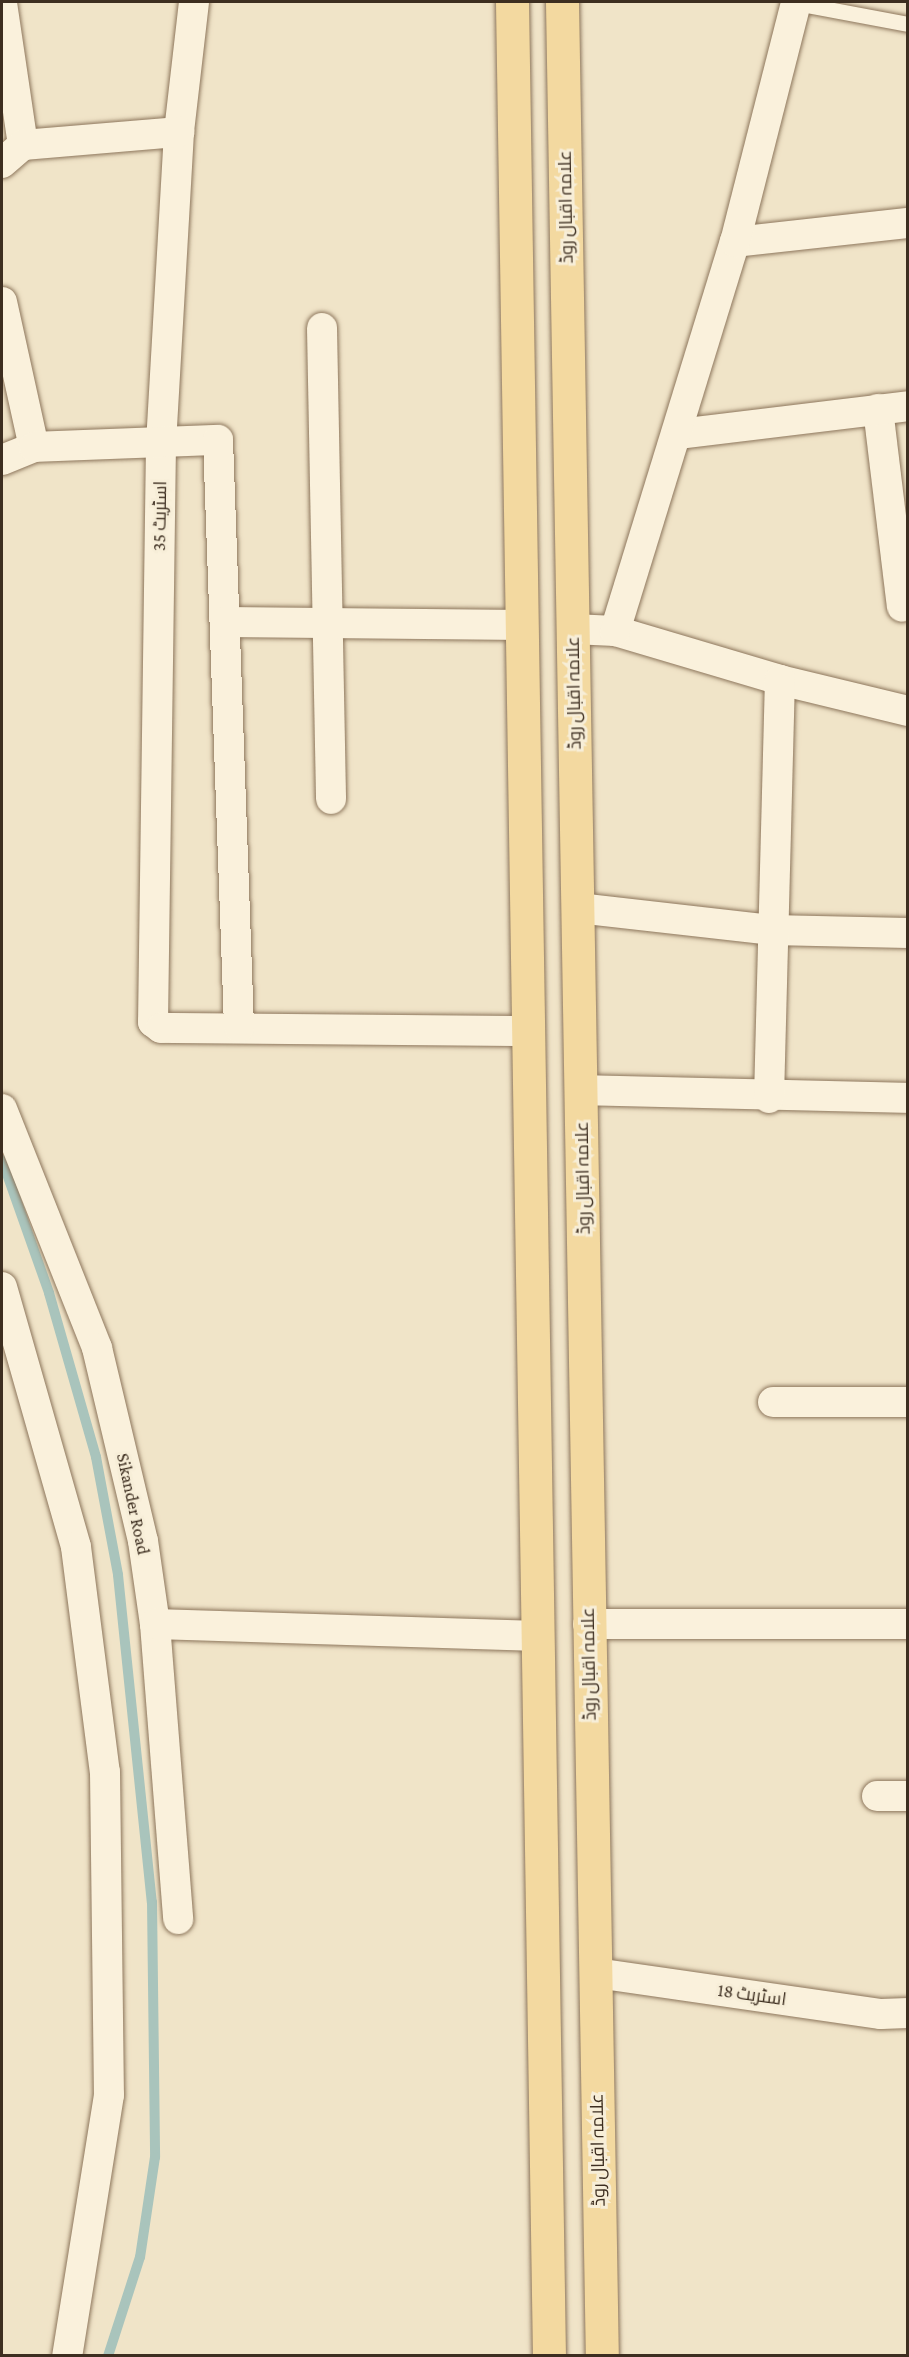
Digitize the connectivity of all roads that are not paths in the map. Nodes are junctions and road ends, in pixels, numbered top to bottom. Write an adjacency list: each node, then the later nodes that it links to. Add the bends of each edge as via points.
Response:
1 (512, 2): 16 (main road)
2 (562, 2): 17 (main road, علامہ اقبال روڈ)
3 (796, 2): 6 (lane); 10 (street)
4 (2, 3): 8 (street)
5 (201, 3): 7 (street, اسٹریٹ 35)
6 (908, 24)
7 (179, 132): 8 (street); 18 (street, اسٹریٹ 35)
8 (12, 154)
9 (908, 223): 10 (street)
10 (735, 243): 15 (street)
11 (2, 302): 19 (street)
12 (322, 328): 23 (street)
13 (908, 406): 14 (street)
14 (878, 409): 15 (street); 21 (street)
15 (678, 434): 26 (street)
16 (521, 436): 17 (main road); 24 (main road)
17 (570, 436): 25 (main road, علامہ اقبال روڈ)
18 (161, 444): 19 (street); 22 (street, via 218,440); 35 (street, اسٹریٹ 35, via 153,1022 161,1028)
19 (34, 447): 20 (street)
20 (2, 460)
21 (902, 607)
22 (225, 622): 23 (street); 35 (street)
23 (328, 623): 24 (street); 31 (street)
24 (523, 625): 29 (main road)
25 (573, 629): 26 (street); 30 (main road, علامہ اقبال روڈ)
26 (615, 631): 27 (street)
27 (780, 680): 28 (street); 33 (street)
28 (908, 711)
29 (523, 786): 30 (main road); 36 (main road)
30 (575, 786): 32 (main road, علامہ اقبال روڈ)
31 (331, 799)
32 (578, 908): 33 (street); 37 (main road, علامہ اقبال روڈ)
33 (771, 930): 34 (street); 38 (street)
34 (908, 933)
35 (239, 1028): 36 (street)
36 (529, 1031): 47 (main road)
37 (582, 1090): 38 (street); 45 (main road, علامہ اقبال روڈ)
38 (769, 1098): 39 (street)
39 (908, 1098)
40 (2, 1110): 44 (street, Sikander Road, via 97,1348 143,1541)
41 (2, 1287): 55 (street, via 76,1547 105,1772 109,2095)
42 (773, 1402): 43 (street)
43 (908, 1402)
44 (156, 1624): 47 (street); 50 (street, Sikander Road)
45 (588, 1624): 46 (street); 51 (main road, علامہ اقبال روڈ)
46 (908, 1624)
47 (539, 1636): 54 (main road)
48 (877, 1796): 49 (street)
49 (908, 1796)
50 (178, 1919)
51 (596, 1973): 52 (street, اسٹریٹ 18, via 881,2014); 53 (main road, علامہ اقبال روڈ)
52 (908, 2013)
53 (597, 2120): 54 (main road); 57 (main road, علامہ اقبال روڈ)
54 (545, 2123): 56 (main road)
55 (67, 2355)
56 (549, 2355)
57 (602, 2355)

